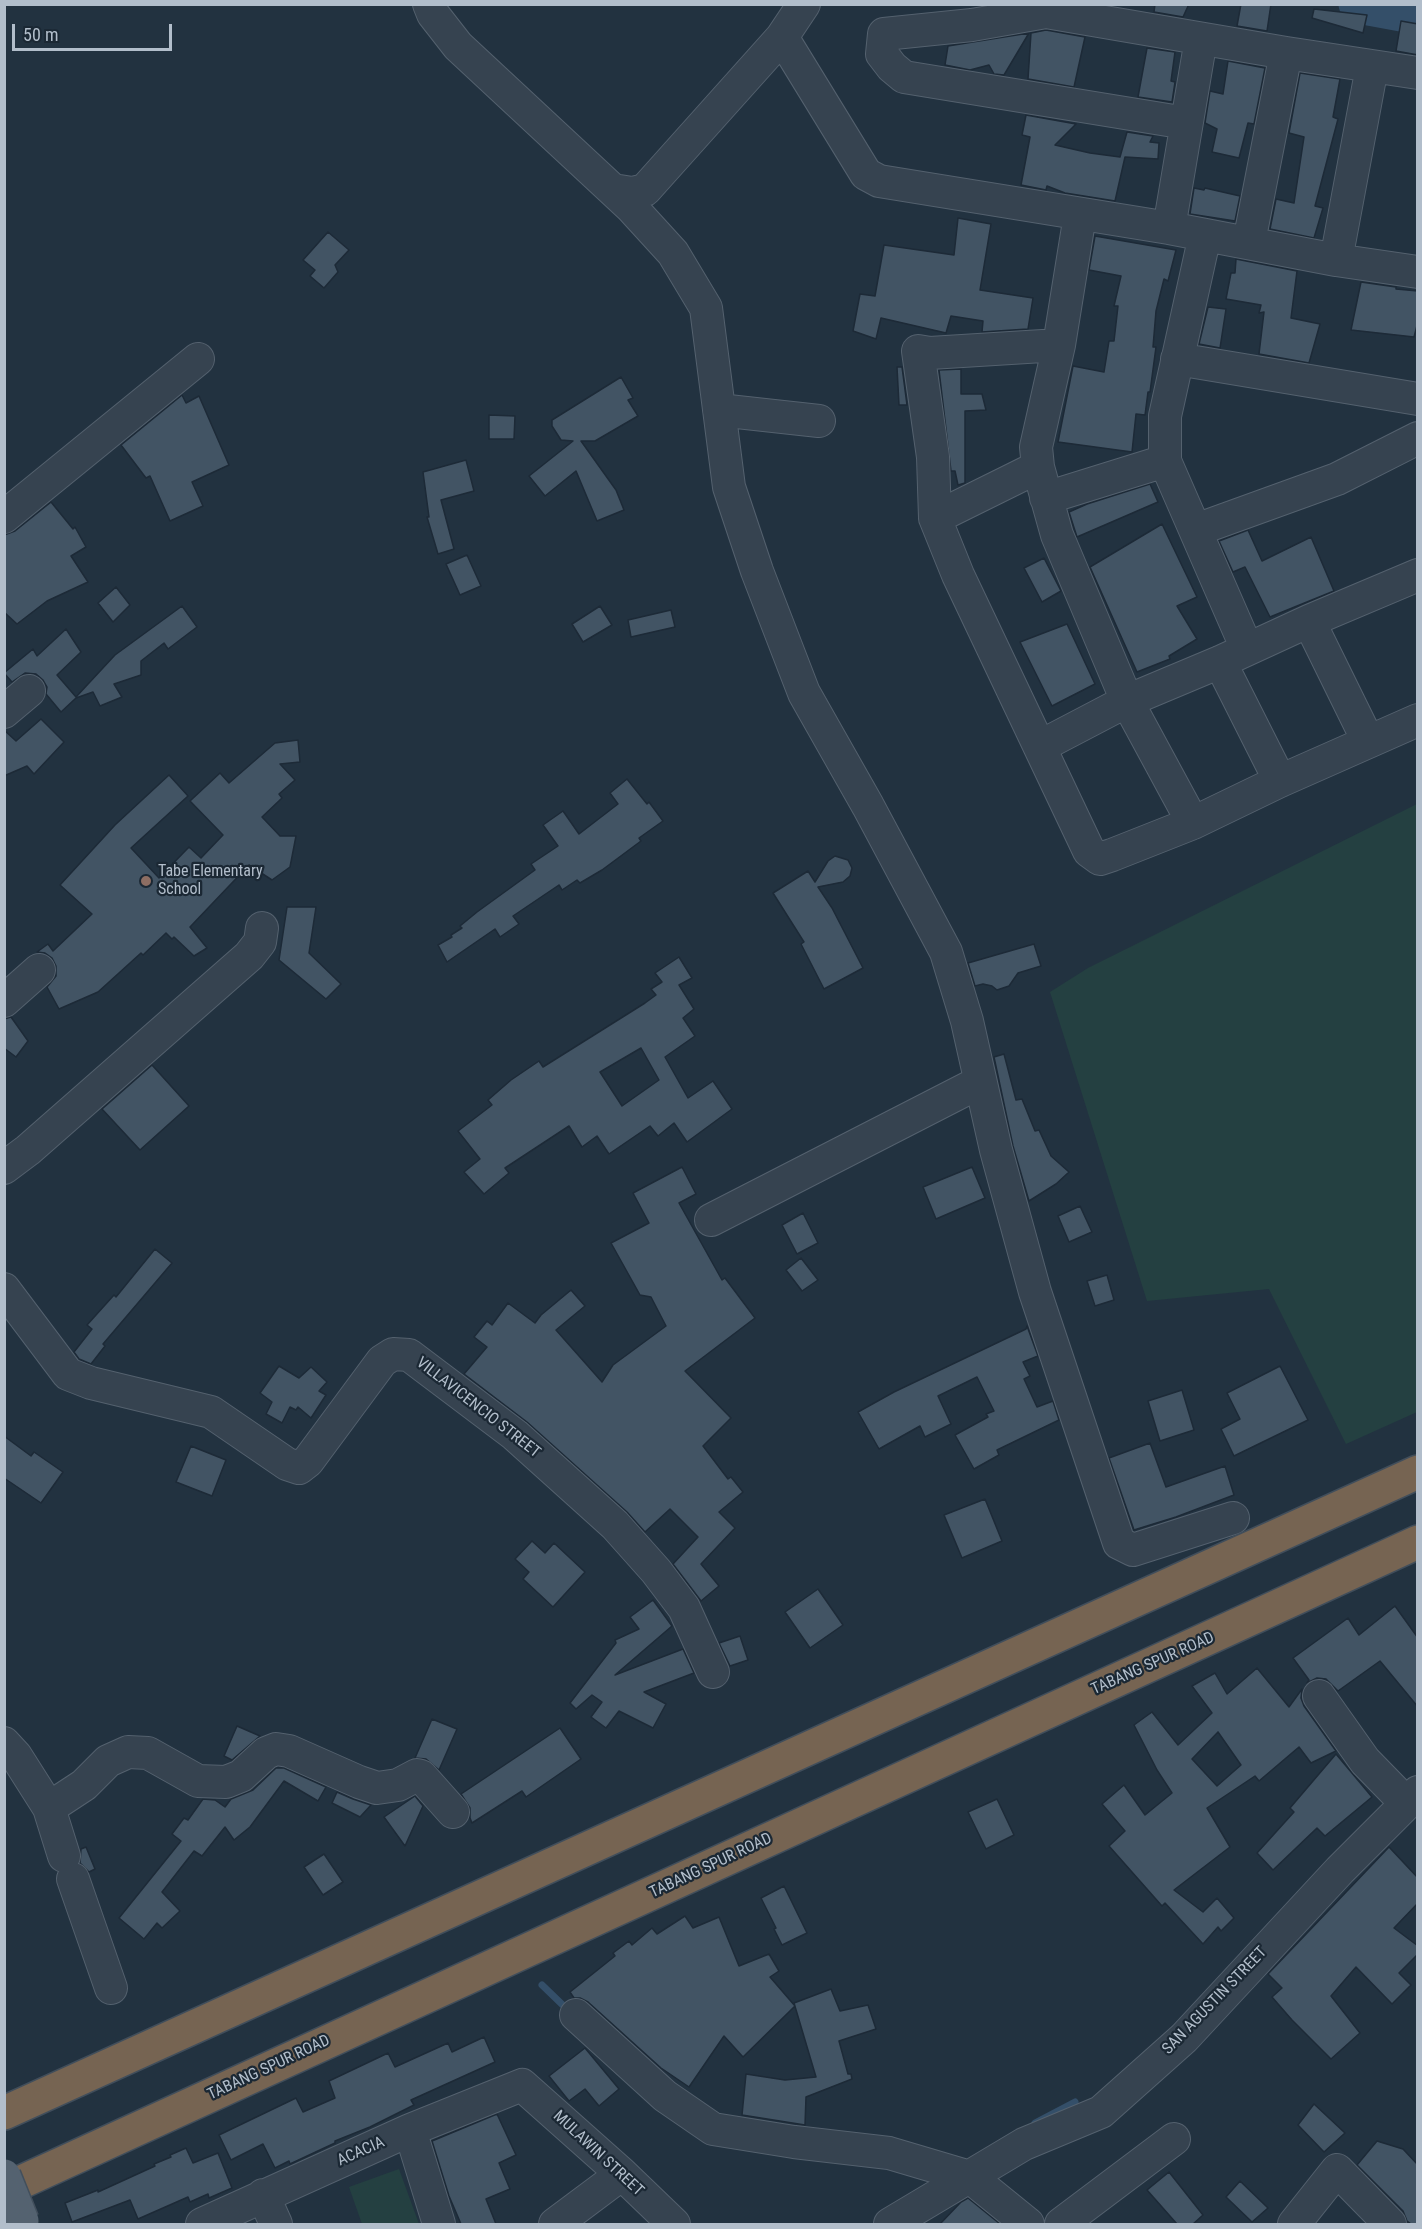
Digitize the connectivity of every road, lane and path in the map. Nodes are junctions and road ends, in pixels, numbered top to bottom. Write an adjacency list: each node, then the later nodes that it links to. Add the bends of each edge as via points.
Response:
1 (429, 4): 9 (street, via 458,46)
2 (804, 4): 3 (street)
3 (782, 37): 9 (street, via 645,190); 10 (street, via 866,174 879,181)
4 (1201, 39): 5 (street); 8 (street); 8 (street, via 1046,12 884,34 882,54 904,77)
5 (1286, 53): 6 (street); 13 (street)
6 (1372, 67): 7 (street); 14 (street)
7 (1418, 73)
8 (1186, 123): 11 (street)
9 (613, 190): 20 (street, via 673,253 706,308)
10 (1080, 214): 11 (street); 16 (street)
11 (1169, 228): 12 (street)
12 (1205, 235): 13 (street); 18 (street)
13 (1249, 242): 14 (street)
14 (1336, 260): 15 (street)
15 (1418, 272)
16 (1059, 345): 24 (street, via 1036,447); 27 (street, via 918,351 933,457)
17 (198, 359): 26 (street)
18 (1177, 359): 19 (street); 23 (street, via 1165,416)
19 (1418, 399)
20 (719, 410): 21 (street); 43 (street, via 729,487 804,693 946,952)
21 (819, 421)
22 (1418, 438): 28 (street, via 1337,479)
23 (1165, 461): 25 (street); 28 (street)
24 (1038, 467): 25 (street); 27 (street)
25 (1046, 498): 33 (street, via 1057,535)
26 (4, 517)
27 (935, 518): 37 (street, via 958,575)
28 (1196, 530): 31 (street)
29 (1414, 586): 30 (street)
30 (1309, 621): 31 (street); 36 (street)
31 (1234, 655): 33 (street); 38 (street)
32 (29, 691): 34 (street)
33 (1127, 701): 37 (street); 39 (street)
34 (4, 712)
35 (1418, 720): 36 (street)
36 (1368, 741): 38 (street)
37 (1041, 746): 39 (street, via 1089,851 1100,859)
38 (1280, 781): 39 (street)
39 (1193, 823)
40 (262, 928): 44 (street, via 260,942 249,956)
41 (39, 970): 42 (street)
42 (4, 1001)
43 (980, 1082): 45 (street); 48 (street, via 1035,1292 1119,1543 1133,1550)
44 (4, 1168)
45 (711, 1220)
46 (4, 1289): 50 (street, VILLAVICENCIO STREET, via 68,1374 211,1412 287,1464 299,1468 382,1361 393,1354 410,1355 515,1435 615,1525 684,1608)
47 (1418, 1472): 59 (highway)
48 (1233, 1518)
49 (1418, 1542): 65 (highway, TABANG SPUR ROAD)
50 (713, 1672)
51 (1319, 1696): 53 (street, via 1365,1761)
52 (4, 1743): 54 (street)
53 (1412, 1798): 64 (street, SAN AGUSTIN STREET, via 1184,2038 1101,2112 1024,2144)
54 (49, 1808): 55 (street, via 84,1785 108,1761 128,1752 148,1753 198,1781 226,1782 241,1776 276,1749 377,1788 421,1776); 56 (street)
55 (453, 1812)
56 (111, 1988)
57 (576, 2015): 64 (street, via 665,2096 713,2129 889,2153)
58 (522, 2085): 60 (street, ACACIA); 62 (street, MULAWIN STREET)
59 (4, 2113)
60 (411, 2130): 66 (street, ACACIA); 70 (street)
61 (1174, 2139): 75 (street)
62 (621, 2174): 71 (street); 72 (street, MULAWIN STREET)
63 (4, 2176): 67 (main road, bridge)
64 (970, 2177): 73 (street, SAN AGUSTIN STREET); 74 (street)
65 (4, 2190)
66 (263, 2195): 68 (street, ACACIA); 69 (street)
67 (22, 2221)
68 (202, 2224)
69 (276, 2224)
70 (439, 2224)
71 (555, 2224)
72 (674, 2224)
73 (890, 2224)
74 (1028, 2224)
75 (1061, 2224)
76 (1294, 2224): 77 (street, via 1337,2170)
77 (1390, 2224)

